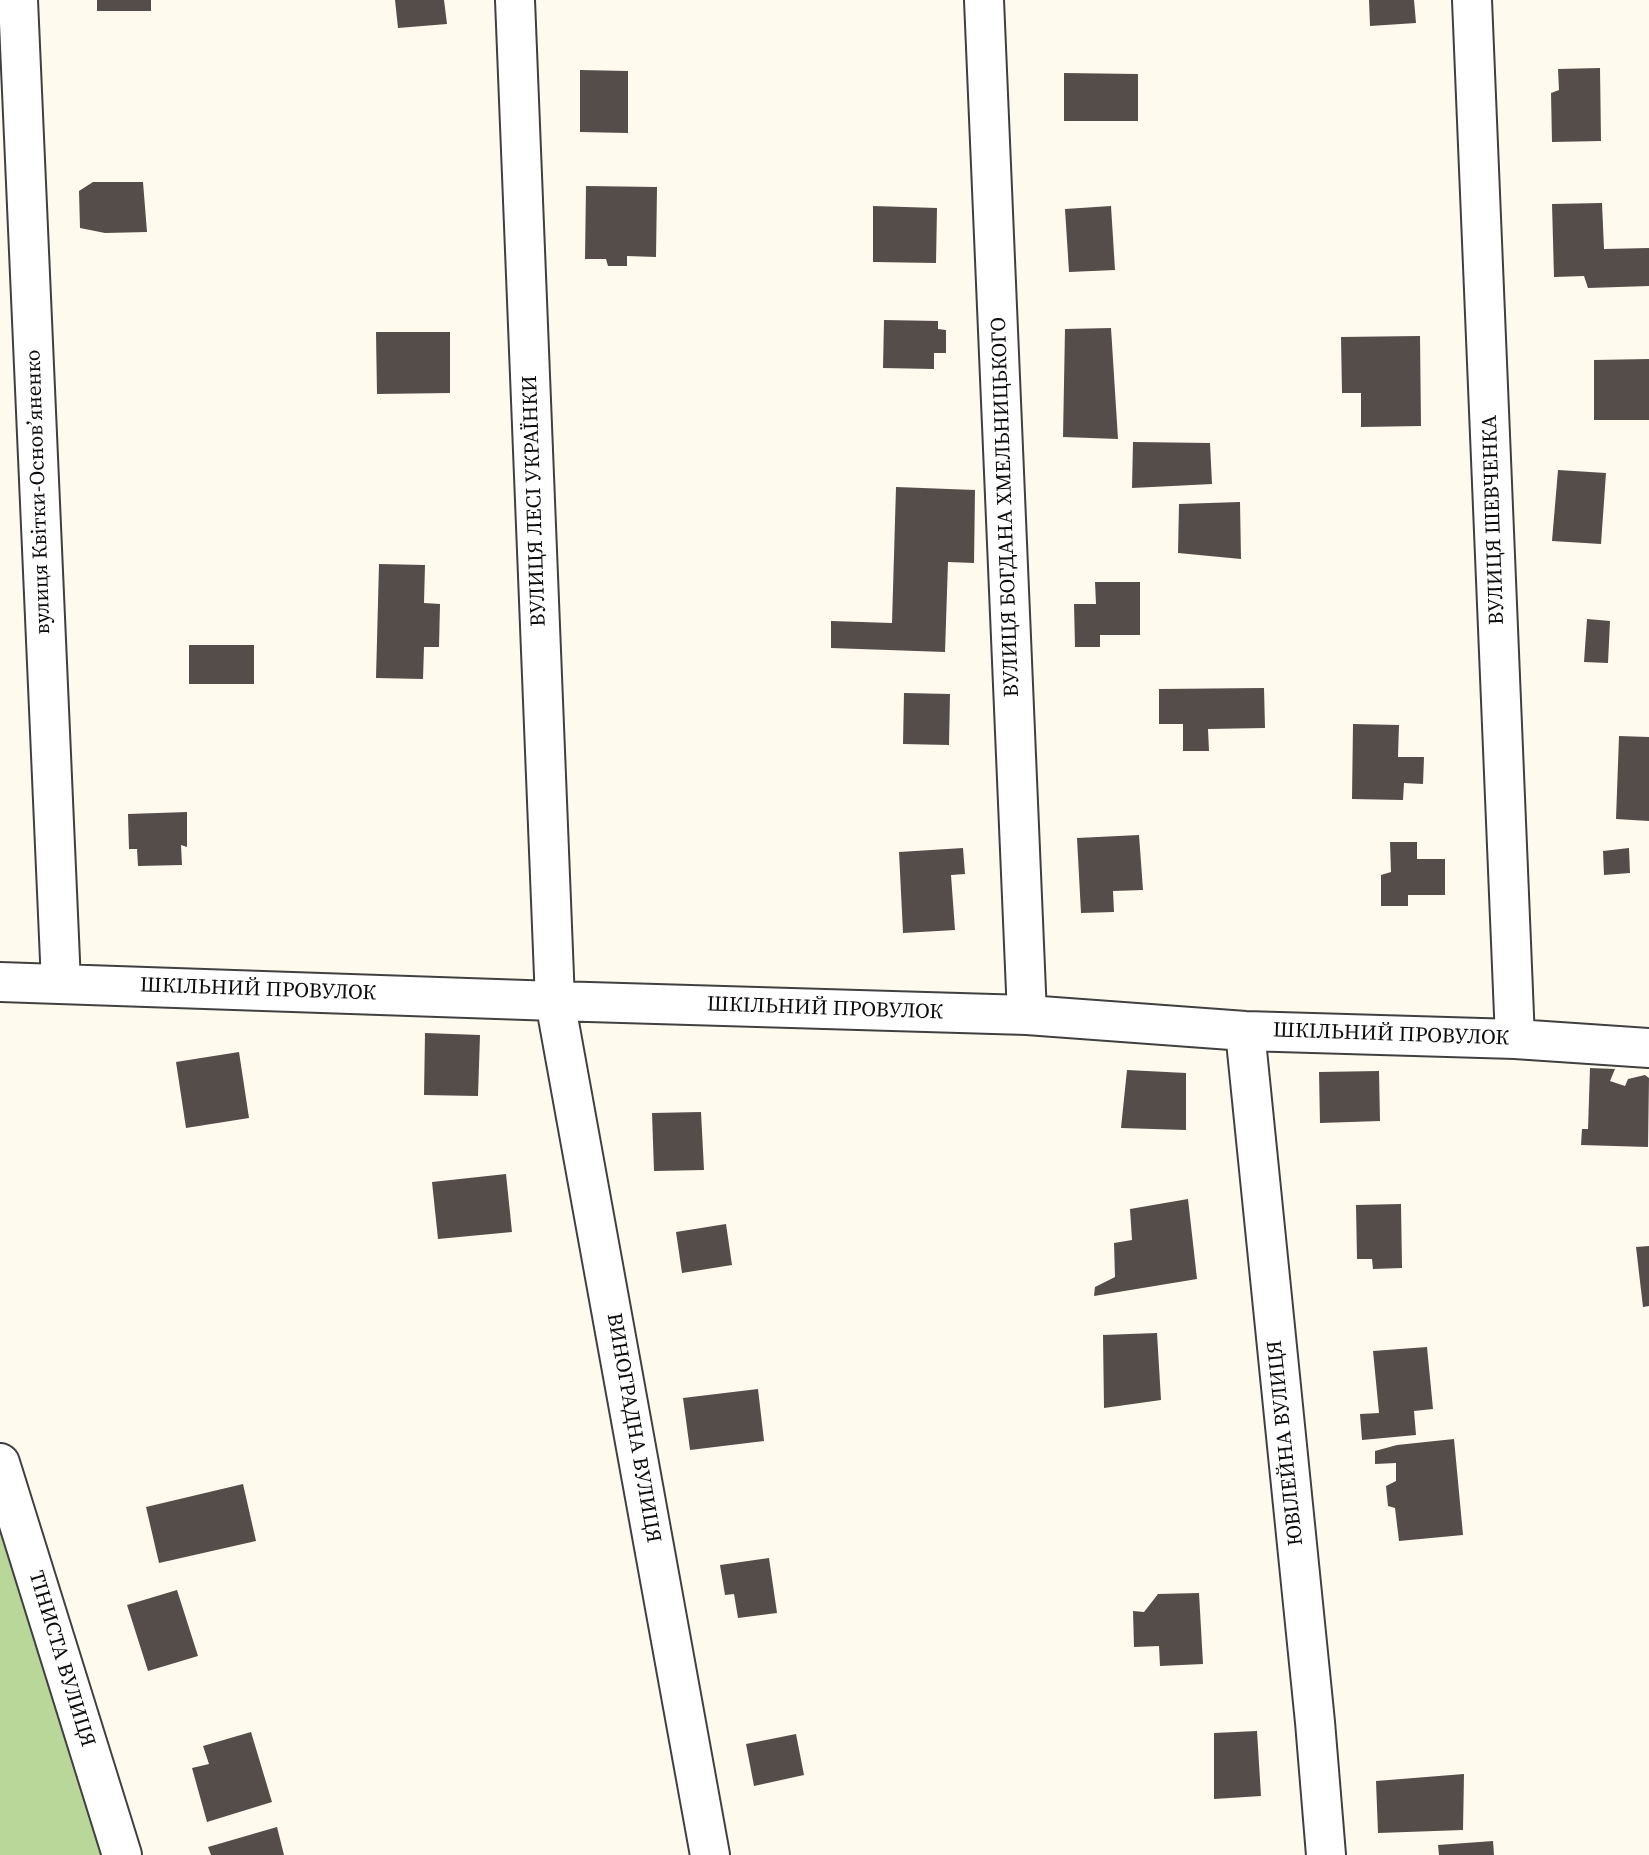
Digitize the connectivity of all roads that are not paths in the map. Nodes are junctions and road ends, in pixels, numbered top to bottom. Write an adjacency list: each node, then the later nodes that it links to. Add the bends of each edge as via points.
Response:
1 (18, 0): 6 (street, вулиця Квітки-Основʼяненко)
2 (515, 0): 7 (street, ВУЛИЦЯ ЛЕСІ УКРАЇНКИ)
3 (984, 0): 8 (street, ВУЛИЦЯ БОГДАНА ХМЕЛЬНИЦЬКОГО)
4 (1472, 0): 10 (street, ВУЛИЦЯ ШЕВЧЕНКА)
5 (0, 982): 6 (street, ШКІЛЬНИЙ ПРОВУЛОК)
6 (61, 983): 7 (street, ШКІЛЬНИЙ ПРОВУЛОК)
7 (555, 1001): 8 (street, ШКІЛЬНИЙ ПРОВУЛОК); 14 (street, ВИНОГРАДНА ВУЛИЦЯ)
8 (1027, 1014): 9 (street, ШКІЛЬНИЙ ПРОВУЛОК)
9 (1245, 1031): 10 (street, ШКІЛЬНИЙ ПРОВУЛОК); 15 (street, ЮВІЛЕЙНА ВУЛИЦЯ)
10 (1516, 1039): 11 (street, ШКІЛЬНИЙ ПРОВУЛОК)
11 (1649, 1048)
12 (0, 1463): 13 (street, ТІНИСТА ВУЛИЦЯ)
13 (122, 1855)
14 (710, 1855)
15 (1326, 1855)

